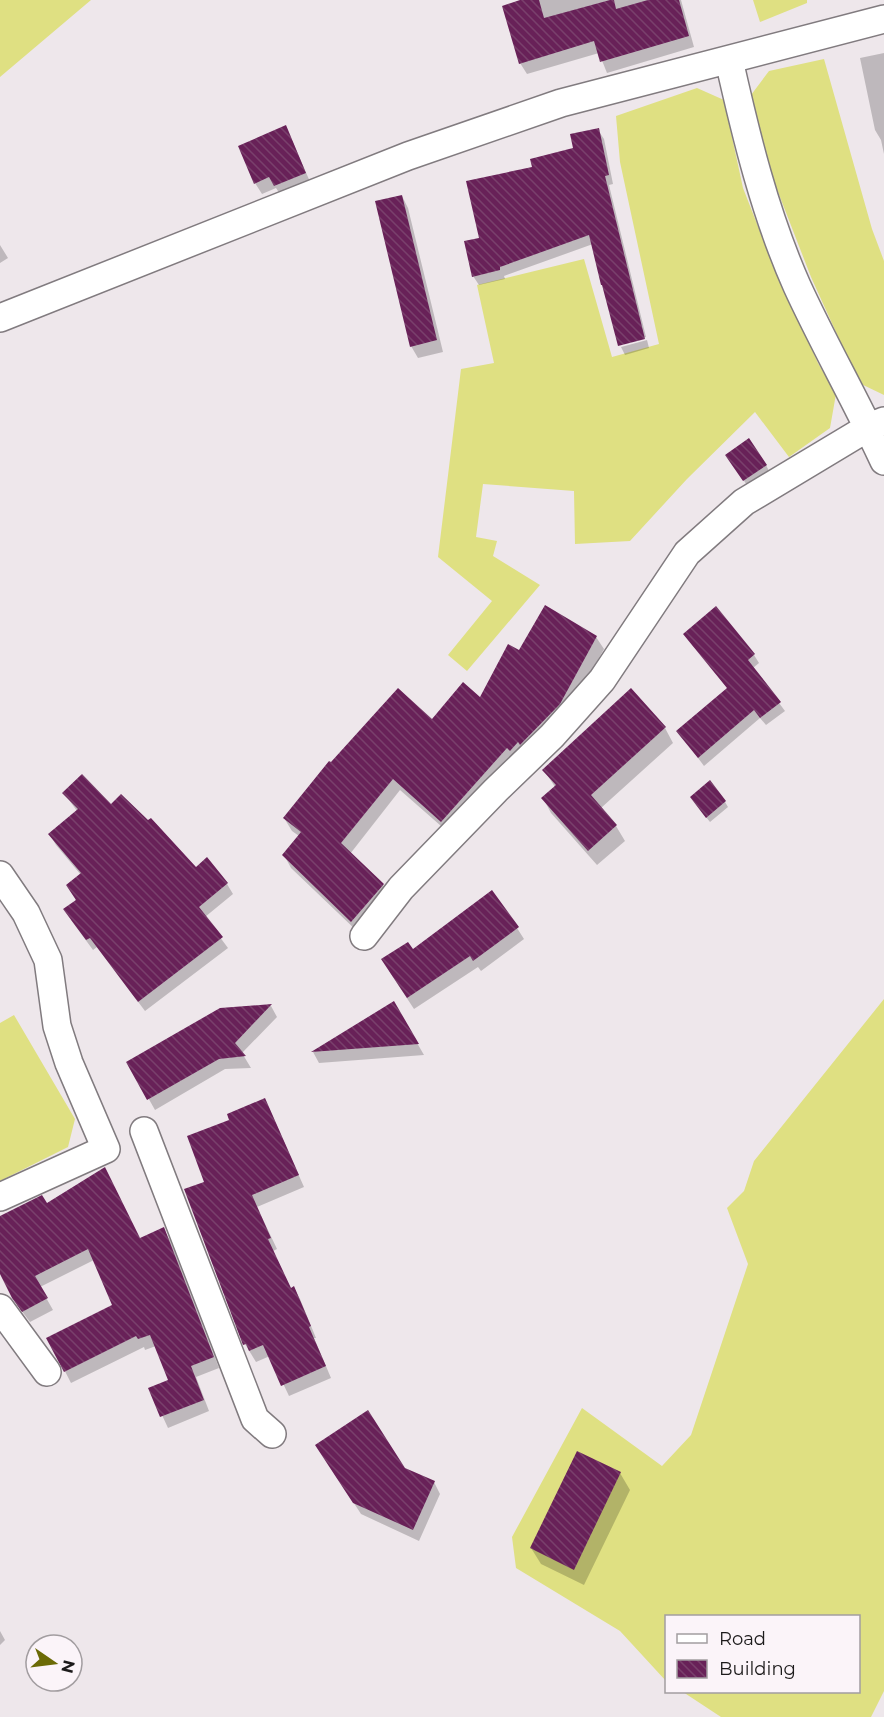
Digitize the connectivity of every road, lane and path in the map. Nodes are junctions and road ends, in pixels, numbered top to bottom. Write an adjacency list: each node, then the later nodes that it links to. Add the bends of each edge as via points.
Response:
1 (884, 19): 2 (street)
2 (729, 60): 3 (street, via 561,103 408,156); 4 (street, via 765,200 792,273 838,371)
3 (0, 318)
4 (876, 424): 5 (street); 7 (street, via 744,502 687,553 602,680 401,888)
5 (884, 461)
6 (0, 875): 9 (street, via 26,913 48,960 57,1026 106,1149)
7 (364, 936)
8 (144, 1131): 12 (street, via 255,1419)
9 (0, 1197)
10 (0, 1308): 11 (street)
11 (46, 1372)
12 (272, 1434)

